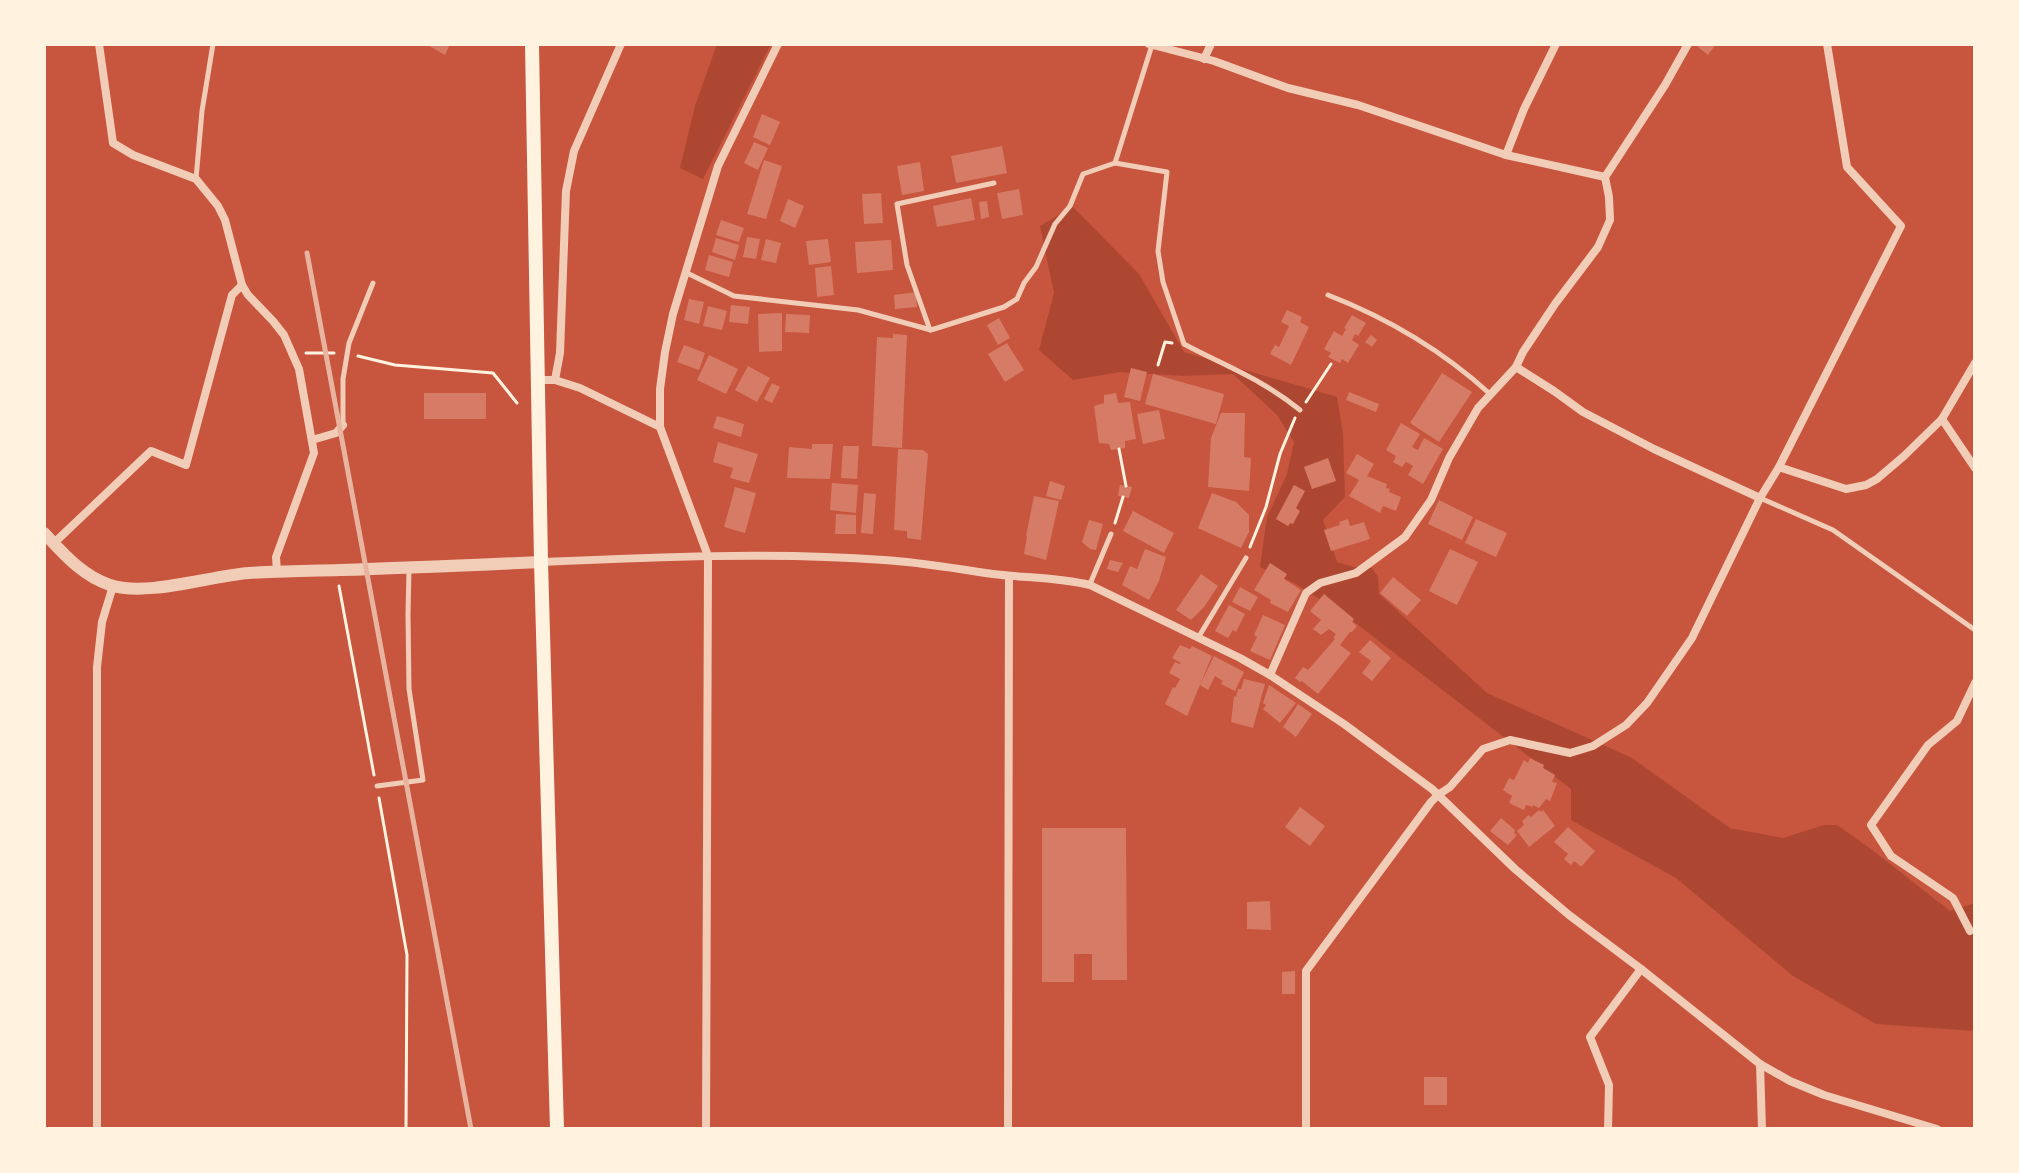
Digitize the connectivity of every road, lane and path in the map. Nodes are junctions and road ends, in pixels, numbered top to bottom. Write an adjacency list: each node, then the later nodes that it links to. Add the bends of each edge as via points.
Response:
1 (99, 44): 15 (street, via 113,143)
2 (213, 44): 15 (lane)
3 (532, 44): 30 (main road)
4 (621, 44): 31 (street, via 574,151)
5 (778, 44): 17 (street, via 718,166)
6 (1151, 44): 11 (street); 13 (lane)
7 (1211, 44): 11 (street)
8 (1556, 44): 12 (street)
9 (1688, 44): 14 (street)
10 (1827, 44): 40 (street, via 1847,167 1901,226)
11 (1204, 59): 12 (street)
12 (1506, 155): 14 (street)
13 (1115, 163): 21 (lane, via 1083,174 1017,299); 22 (lane, via 1167,172 1158,251)
14 (1605, 177): 29 (street, via 1610,220 1598,247)
15 (196, 179): 19 (street, via 225,220)
16 (994, 183): 21 (lane, via 897,204 907,265)
17 (687, 273): 21 (lane, via 734,296 858,310); 37 (street, via 665,352)
18 (373, 283): 36 (lane, via 349,343)
19 (242, 285): 38 (street, via 284,335 299,369); 47 (street, via 232,295 186,465 151,451)
20 (1328, 295): 32 (lane, via 1407,333)
21 (931, 330)
22 (1184, 344): 28 (path, via 1165,342); 34 (lane, via 1250,375)
23 (302, 353): 24 (path)
24 (343, 353)
25 (355, 355): 33 (path, via 395,365 493,373)
26 (1975, 363): 35 (street)
27 (1331, 364): 34 (path)
28 (1158, 365)
29 (1516, 367): 32 (street); 44 (street, via 1583,412)
30 (538, 380): 31 (street); 50 (main road)
31 (555, 380): 37 (street)
32 (1490, 395): 59 (street, via 1405,537 1356,573 1320,583 1306,593)
33 (517, 403)
34 (1300, 410): 49 (path)
35 (1942, 419): 40 (street, via 1866,485 1846,489); 41 (street)
36 (343, 425): 38 (street, via 336,433)
37 (660, 427): 48 (street)
38 (312, 440): 53 (street, via 314,453 276,557)
39 (1119, 449): 42 (path)
40 (1779, 467): 44 (street)
41 (1975, 468)
42 (1126, 486)
43 (1123, 497): 46 (path)
44 (1760, 498): 57 (lane, via 1833,530); 62 (street, via 1692,638 1626,725 1593,746 1570,753 1510,740 1483,749)
45 (44, 533): 47 (street)
46 (1111, 534): 55 (lane)
47 (54, 543): 56 (street, via 75,565)
48 (708, 556): 50 (street); 54 (street, via 887,560); 69 (street)
49 (1246, 558): 58 (lane)
50 (541, 562): 51 (street); 68 (main road)
51 (409, 567): 52 (street); 61 (lane, via 409,689 423,780)
52 (336, 570): 53 (street); 61 (path)
53 (277, 571): 56 (street, via 152,587)
54 (1009, 576): 55 (street); 70 (street)
55 (1090, 585): 58 (street)
56 (113, 586): 66 (street, via 97,667)
57 (1975, 630)
58 (1198, 638): 59 (street)
59 (1270, 675): 62 (street)
60 (1975, 683): 63 (street, via 1957,721 1928,745 1871,825 1891,856 1953,898)
61 (377, 786): 67 (path, via 407,955)
62 (1438, 795): 64 (street, via 1558,906); 71 (street, via 1306,971)
63 (1970, 931)
64 (1641, 969): 65 (street); 72 (street, via 1590,1037 1609,1085)
65 (1760, 1064): 73 (street); 74 (street, via 1824,1095)
66 (97, 1129)
67 (406, 1129)
68 (557, 1129)
69 (706, 1129)
70 (1008, 1129)
71 (1306, 1129)
72 (1608, 1129)
73 (1762, 1129)
74 (1937, 1129)

